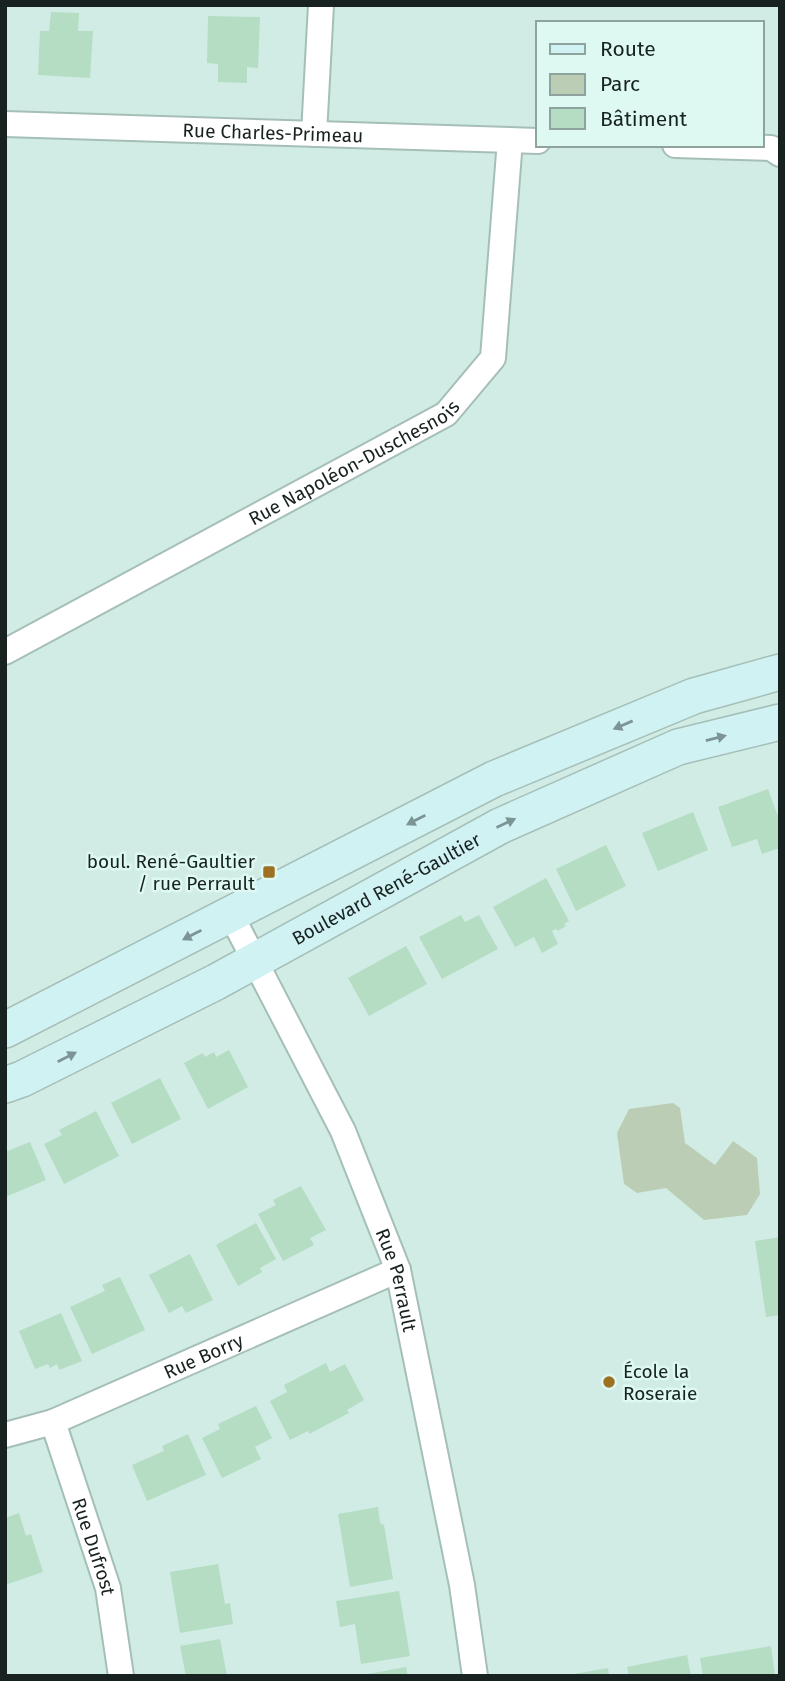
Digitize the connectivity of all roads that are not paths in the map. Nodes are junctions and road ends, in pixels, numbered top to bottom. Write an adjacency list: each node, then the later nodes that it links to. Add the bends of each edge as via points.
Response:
1 (321, 5): 3 (street)
2 (5, 124): 3 (street, Rue Charles-Primeau)
3 (314, 134): 4 (street, Rue Charles-Primeau)
4 (510, 140): 5 (street, Rue Charles-Primeau); 8 (street, Rue Napoléon-Duschesnois, via 493,358 446,414)
5 (536, 141)
6 (739, 147): 7 (street, via 771,148)
7 (780, 154)
8 (5, 652)
9 (780, 672): 11 (street, one-way to 11, via 694,696 494,779)
10 (780, 722): 12 (street, Boulevard René-Gaultier, one-way to 10, via 500,826 678,747)
11 (231, 915): 12 (street, Rue Perrault); 13 (street, one-way to 13)
12 (255, 960): 14 (street, Boulevard René-Gaultier, one-way to 12); 15 (street, Rue Perrault, via 343,1131)
13 (5, 1030)
14 (5, 1085)
15 (398, 1270): 16 (street, Rue Borry); 19 (street, Rue Perrault, via 462,1584)
16 (53, 1422): 17 (street, Rue Borry); 18 (street, Rue Dufrost, via 108,1588)
17 (5, 1435)
18 (121, 1676)
19 (475, 1676)

